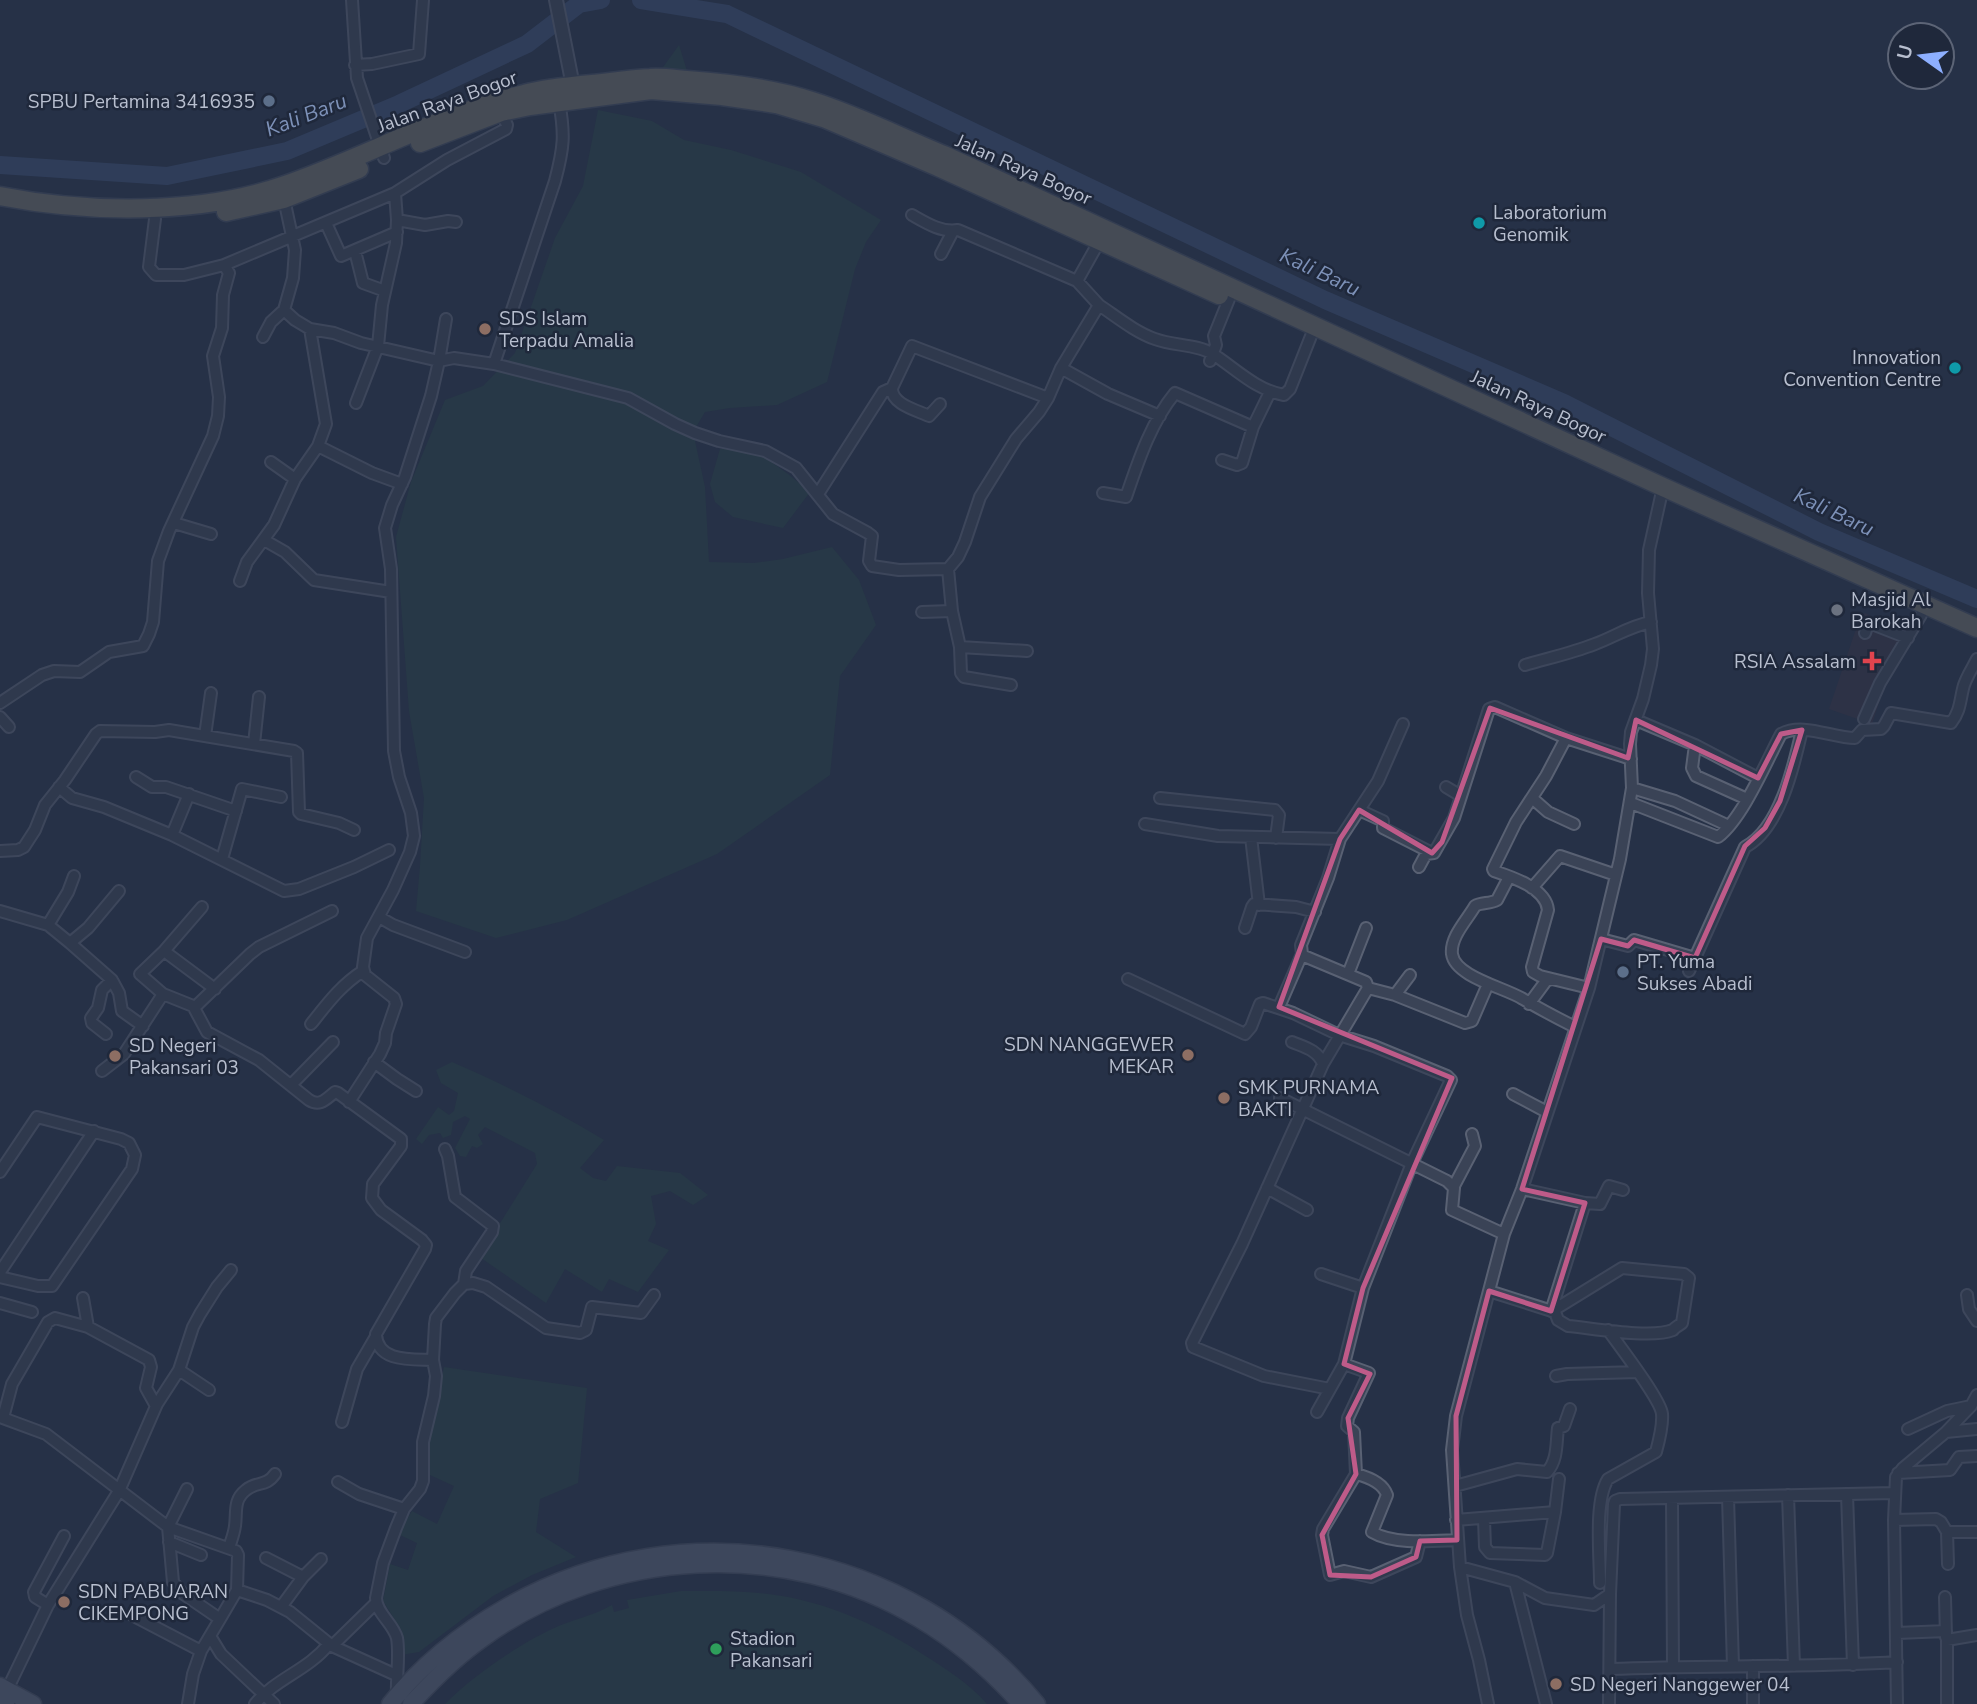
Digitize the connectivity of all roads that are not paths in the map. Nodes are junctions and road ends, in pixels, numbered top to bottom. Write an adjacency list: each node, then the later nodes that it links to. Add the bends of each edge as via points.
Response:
1 (352, 0): 4 (street)
2 (423, 0): 4 (street, via 419,54)
3 (556, 0): 5 (street)
4 (355, 65): 8 (street)
5 (573, 86): 8 (highway, Jalan Raya Bogor, via 496,101); 19 (highway, Jalan Raya Bogor, via 651,78 728,84 829,106)
6 (559, 101): 7 (highway, Jalan Raya Bogor); 19 (highway, Jalan Raya Bogor, via 651,90 776,104 827,119); 36 (street, via 562,153)
7 (501, 113): 8 (highway, Jalan Raya Bogor); 9 (street, via 506,129)
8 (380, 146): 11 (highway, Jalan Raya Bogor, via 346,175); 13 (highway, Jalan Raya Bogor, via 281,187)
9 (395, 193): 16 (street); 17 (street)
10 (0, 196): 13 (highway, Jalan Raya Bogor)
11 (284, 199): 13 (highway, Jalan Raya Bogor, via 213,215); 20 (street)
12 (0, 208): 13 (highway, Jalan Raya Bogor, via 79,218)
13 (166, 214): 23 (street, via 149,267 156,275 184,275)
14 (912, 215): 18 (street)
15 (456, 222): 17 (street)
16 (326, 223): 20 (street); 21 (street, via 339,256)
17 (397, 226): 21 (street); 25 (street)
18 (953, 231): 22 (street); 24 (street)
19 (1092, 232): 24 (street); 26 (highway, Jalan Raya Bogor); 51 (highway, Jalan Raya Bogor)
20 (292, 237): 23 (street); 28 (street, via 294,270)
21 (355, 251): 25 (street, via 363,283)
22 (941, 254)
23 (224, 265): 53 (street, via 229,273 222,328 213,356 218,415)
24 (1077, 281): 27 (street)
25 (385, 290): 33 (street)
26 (1229, 299): 31 (highway, Jalan Raya Bogor); 34 (street, via 1214,336)
27 (1099, 305): 34 (street, via 1141,333); 37 (street)
28 (284, 310): 30 (street); 32 (street)
29 (446, 319): 35 (street)
30 (310, 329): 33 (street); 45 (street, via 326,424)
31 (1311, 336): 39 (street, via 1290,389 1284,396); 51 (highway, Jalan Raya Bogor)
32 (263, 337)
33 (378, 346): 35 (street); 41 (street)
34 (1211, 358): 39 (street)
35 (439, 361): 36 (street, via 454,358); 49 (street)
36 (494, 364): 52 (street, via 628,398 695,433 765,451 796,468)
37 (1061, 368): 40 (street); 43 (street)
38 (892, 388): 40 (street, via 912,346); 42 (street, via 896,400 929,416); 52 (street, via 883,392)
39 (1270, 392): 44 (street)
40 (1048, 398): 56 (street, via 980,497 965,542)
41 (356, 403)
42 (940, 404)
43 (1160, 416): 44 (street, via 1177,393); 50 (street, via 1125,497)
44 (1253, 426): 46 (street, via 1242,463 1237,466)
45 (318, 446): 48 (street); 49 (street)
46 (1222, 460)
47 (271, 462): 48 (street)
48 (295, 479): 55 (street)
49 (402, 484): 58 (street, via 385,528)
50 (1103, 493)
51 (1662, 493): 61 (highway, Jalan Raya Bogor); 62 (street, via 1650,550); 63 (highway, Jalan Raya Bogor)
52 (818, 494): 56 (street, via 833,514 872,536 872,566)
53 (174, 523): 54 (street); 74 (street, via 158,561 153,622 143,646 109,652 80,672 42,675)
54 (211, 534)
55 (264, 540): 57 (street, via 247,562); 58 (street, via 285,552 314,580)
56 (948, 569): 59 (street)
57 (240, 581)
58 (391, 592): 123 (street, via 394,751 414,836)
59 (952, 611): 60 (street); 67 (street)
60 (922, 612)
61 (1922, 615): 65 (street); 66 (highway, Jalan Raya Bogor)
62 (1651, 622): 70 (street, via 1570,654); 77 (street, via 1651,665)
63 (1977, 628)
64 (1865, 633): 65 (street, via 1872,624)
65 (1908, 638): 76 (street, via 1873,694)
66 (1977, 640)
67 (960, 647): 68 (street); 71 (street, via 964,677)
68 (1027, 651)
69 (1977, 659): 80 (street, via 1951,723 1891,713 1881,729 1862,730 1855,738)
70 (1525, 665)
71 (1011, 685)
72 (211, 693): 81 (street)
73 (259, 697): 83 (street)
74 (0, 703)
75 (0, 716): 79 (street)
76 (1864, 719)
77 (1636, 720): 84 (street); 85 (street)
78 (1403, 724): 98 (street, via 1378,781)
79 (9, 727)
80 (1802, 730): 87 (street, via 1781,734); 132 (street, via 1780,801 1765,828 1745,847)
81 (205, 736): 83 (street); 88 (street, via 169,730 100,731)
82 (1566, 738): 85 (street); 92 (street, via 1490,708); 95 (street)
83 (254, 744): 103 (street, via 296,752 299,812)
84 (1695, 745): 87 (street); 96 (street, via 1692,768 1696,776)
85 (1631, 759): 90 (street)
86 (136, 777): 91 (street, via 152,787)
87 (1758, 778): 96 (street)
88 (59, 787): 104 (street, via 72,798); 109 (street, via 24,847)
89 (1446, 787): 92 (street)
90 (1632, 788): 97 (street); 102 (street, via 1675,801)
91 (189, 794): 99 (street); 104 (street)
92 (1461, 796): 110 (street)
93 (281, 797): 99 (street, via 242,789)
94 (1160, 798): 106 (street, via 1275,810 1279,815)
95 (1532, 798): 101 (street); 115 (street, via 1493,869)
96 (1747, 799): 102 (street)
97 (1631, 803): 102 (street, via 1715,837); 113 (street)
98 (1359, 810): 107 (street); 110 (street)
99 (236, 811): 111 (street)
100 (1145, 824): 105 (street)
101 (1574, 824)
102 (1729, 826)
103 (354, 830)
104 (172, 835): 111 (street)
105 (1251, 837): 106 (street); 118 (street)
106 (1276, 838): 107 (street)
107 (1340, 839): 122 (street)
108 (389, 850): 111 (street, via 289,891)
109 (0, 852)
110 (1433, 854): 112 (street, via 1426,854)
111 (222, 859)
112 (1419, 867)
113 (1616, 875): 116 (street, via 1560,856); 127 (street)
114 (74, 876): 124 (street)
115 (1509, 877): 116 (street); 140 (street, via 1497,900 1475,906 1452,948 1459,967)
116 (1532, 888): 138 (street, via 1548,910 1532,970)
117 (119, 891): 128 (street)
118 (1259, 905): 122 (street); 125 (street, via 1252,907)
119 (201, 907): 129 (street)
120 (0, 911): 124 (street)
121 (332, 911): 143 (street, via 259,947)
122 (1315, 912): 131 (street, via 1301,945)
123 (379, 917): 130 (street); 133 (street, via 367,938)
124 (48, 925): 128 (street)
125 (1245, 928)
126 (1366, 928): 135 (street)
127 (1601, 939): 132 (street, via 1628,946 1634,940); 142 (street)
128 (70, 943): 139 (street)
129 (164, 951): 143 (street); 144 (street, via 140,974)
130 (465, 952)
131 (1302, 954): 135 (street); 147 (street)
132 (1695, 958): 134 (street)
133 (363, 971): 149 (street, via 332,997); 156 (street, via 396,1001 385,1043)
134 (1689, 971)
135 (1348, 974): 141 (street, via 1366,982)
136 (1410, 975): 145 (street)
137 (1129, 979): 147 (street, via 1245,1034 1260,1004)
138 (1551, 979): 142 (street); 146 (street)
139 (112, 980): 150 (street, via 122,1011); 152 (street, via 102,990 91,1018)
140 (1488, 984): 145 (street, via 1468,1023); 146 (street)
141 (1368, 988): 145 (street); 153 (street)
142 (1589, 988): 151 (street)
143 (215, 989): 148 (street)
144 (163, 994): 148 (street); 150 (street)
145 (1395, 995)
146 (1529, 1004): 151 (street)
147 (1279, 1007): 153 (street)
148 (194, 1008): 159 (street, via 207,1032 259,1060)
149 (311, 1024)
150 (143, 1026): 158 (street, via 124,1054)
151 (1575, 1027): 165 (street)
152 (106, 1034)
153 (1339, 1035): 157 (street); 169 (street, via 1450,1078)
154 (333, 1042): 159 (street)
155 (1292, 1042): 157 (street, via 1314,1051)
156 (374, 1062): 160 (street); 163 (street)
157 (1322, 1065): 164 (street)
158 (102, 1071)
159 (291, 1085): 163 (street, via 315,1103 336,1092)
160 (416, 1091)
161 (1513, 1094): 165 (street)
162 (1280, 1098): 164 (street)
163 (349, 1102): 194 (street, via 401,1140 373,1184 372,1198 426,1245)
164 (1301, 1110): 169 (street); 172 (street)
165 (1547, 1112): 173 (street)
166 (94, 1131): 170 (street, via 37,1117); 179 (street); 181 (street, via 129,1143 135,1155 132,1169 52,1286)
167 (1472, 1134): 171 (street, via 1475,1146)
168 (445, 1149): 182 (street, via 455,1196 493,1226 466,1271)
169 (1412, 1163): 171 (street); 183 (street)
170 (0, 1172)
171 (1454, 1186): 177 (street, via 1452,1210)
172 (1267, 1188): 176 (street); 200 (street, via 1192,1347 1264,1376)
173 (1522, 1189): 175 (street); 177 (street)
174 (1623, 1190): 175 (street, via 1609,1185 1601,1203)
175 (1585, 1203): 190 (street)
176 (1307, 1210)
177 (1504, 1234): 184 (street)
178 (231, 1270): 197 (street, via 193,1327)
179 (0, 1272)
180 (1321, 1274): 183 (street)
181 (0, 1277)
182 (464, 1284): 185 (street, via 486,1287 546,1328 580,1333 586,1330 592,1307 641,1313); 195 (street, via 436,1318)
183 (1363, 1288): 196 (street)
184 (1489, 1291): 190 (street); 218 (street, via 1456,1416 1452,1450)
185 (654, 1295)
186 (1967, 1295): 191 (street)
187 (83, 1298): 192 (street)
188 (0, 1303): 189 (street)
189 (32, 1312)
190 (1553, 1312): 193 (street, via 1568,1326); 193 (street, via 1620,1268 1688,1277 1684,1319 1673,1330)
191 (1977, 1321)
192 (88, 1328): 203 (street, via 149,1360 145,1385); 207 (street, via 55,1318 48,1322 12,1384)
193 (1608, 1330): 198 (street)
194 (375, 1338): 195 (street, via 390,1356); 208 (street, via 355,1373)
195 (434, 1362): 226 (street, via 434,1396 423,1442 423,1481)
196 (1344, 1364): 200 (street); 215 (street, via 1369,1373 1348,1418 1347,1426 1354,1432)
197 (179, 1370): 201 (street); 203 (street)
198 (1638, 1373): 199 (street); 246 (street, via 1662,1412 1657,1449 1605,1485 1599,1517)
199 (1556, 1376)
200 (1330, 1389): 206 (street)
201 (209, 1390)
202 (1977, 1395): 204 (street)
203 (156, 1406): 220 (street)
204 (1971, 1406): 209 (street, via 1947,1410); 211 (street)
205 (1570, 1409): 218 (street, via 1564,1426 1557,1429 1556,1451 1547,1472 1517,1469)
206 (1317, 1412)
207 (2, 1418): 220 (street, via 46,1434)
208 (342, 1422)
209 (1908, 1429)
210 (1977, 1429): 211 (street)
211 (1946, 1432): 213 (street)
212 (1977, 1455): 213 (street, via 1957,1458 1950,1470)
213 (1898, 1473): 221 (street)
214 (275, 1474): 238 (street, via 240,1496)
215 (1356, 1474): 236 (street, via 1367,1476 1387,1491 1372,1532); 236 (street, via 1323,1530 1330,1575 1344,1571 1371,1577 1416,1557)
216 (1559, 1479): 227 (street)
217 (338, 1482): 226 (street)
218 (1455, 1486): 229 (street)
219 (187, 1489): 231 (street)
220 (119, 1491): 231 (street); 251 (street)
221 (1894, 1493): 222 (street); 230 (street)
222 (1847, 1494): 223 (street); 264 (street)
223 (1787, 1495): 224 (street); 267 (street)
224 (1728, 1497): 225 (street); 265 (street)
225 (1672, 1498): 248 (street, via 1614,1503); 268 (street)
226 (404, 1509): 250 (street, via 383,1563)
227 (1555, 1512): 228 (street); 228 (street, via 1545,1555 1490,1553 1485,1547)
228 (1485, 1519): 229 (street)
229 (1456, 1520): 235 (street)
230 (1894, 1520): 232 (street, via 1936,1519); 257 (street)
231 (168, 1527): 237 (street); 238 (street)
232 (1947, 1532): 233 (street); 242 (street)
233 (1977, 1532)
234 (64, 1536): 251 (street, via 34,1592)
235 (1457, 1540): 236 (street); 243 (street)
236 (1420, 1541)
237 (169, 1542): 239 (street); 255 (street, via 176,1587)
238 (229, 1548): 247 (street, via 238,1555)
239 (201, 1555)
240 (266, 1559): 244 (street)
241 (321, 1559): 244 (street)
242 (1948, 1564)
243 (1460, 1567): 245 (street); 281 (street)
244 (303, 1577): 253 (street)
245 (1515, 1582): 252 (street, via 1545,1598); 282 (street)
246 (1600, 1583)
247 (237, 1590): 253 (street); 255 (street)
248 (1610, 1594): 252 (street); 256 (street)
249 (1945, 1597): 258 (street)
250 (376, 1604): 261 (street); 271 (street, via 397,1639)
251 (48, 1605): 273 (street)
252 (1594, 1605): 256 (street)
253 (281, 1607): 261 (street)
254 (132, 1615): 262 (street)
255 (220, 1619): 260 (street)
256 (1610, 1620): 269 (street)
257 (1896, 1633): 258 (street); 263 (street)
258 (1946, 1635): 259 (street); 286 (street)
259 (1977, 1635)
260 (210, 1636): 262 (street); 272 (street, via 227,1661)
261 (331, 1645): 271 (street); 272 (street)
262 (201, 1651): 276 (street)
263 (1897, 1662): 264 (street); 285 (street)
264 (1853, 1665): 267 (street)
265 (1733, 1666): 266 (street); 268 (street)
266 (1753, 1666): 267 (street); 284 (street)
267 (1794, 1666)
268 (1673, 1667): 269 (street)
269 (1610, 1669): 283 (street)
270 (430, 1673): 274 (main road); 279 (main road, via 511,1620 572,1590 654,1568 745,1565 790,1570 877,1597 956,1643); 280 (main road, via 456,1640 489,1616 562,1580 642,1557 727,1551 811,1562 892,1591 965,1634 999,1662)
271 (396, 1675): 274 (street)
272 (264, 1693): 277 (street); 278 (street)
273 (3, 1695): 275 (main road)
274 (400, 1701)
275 (33, 1704)
276 (188, 1704)
277 (255, 1704)
278 (274, 1704)
279 (1021, 1704)
280 (1037, 1704)
281 (1488, 1704)
282 (1545, 1704)
283 (1609, 1704)
284 (1753, 1704)
285 (1897, 1704)
286 (1947, 1704)

